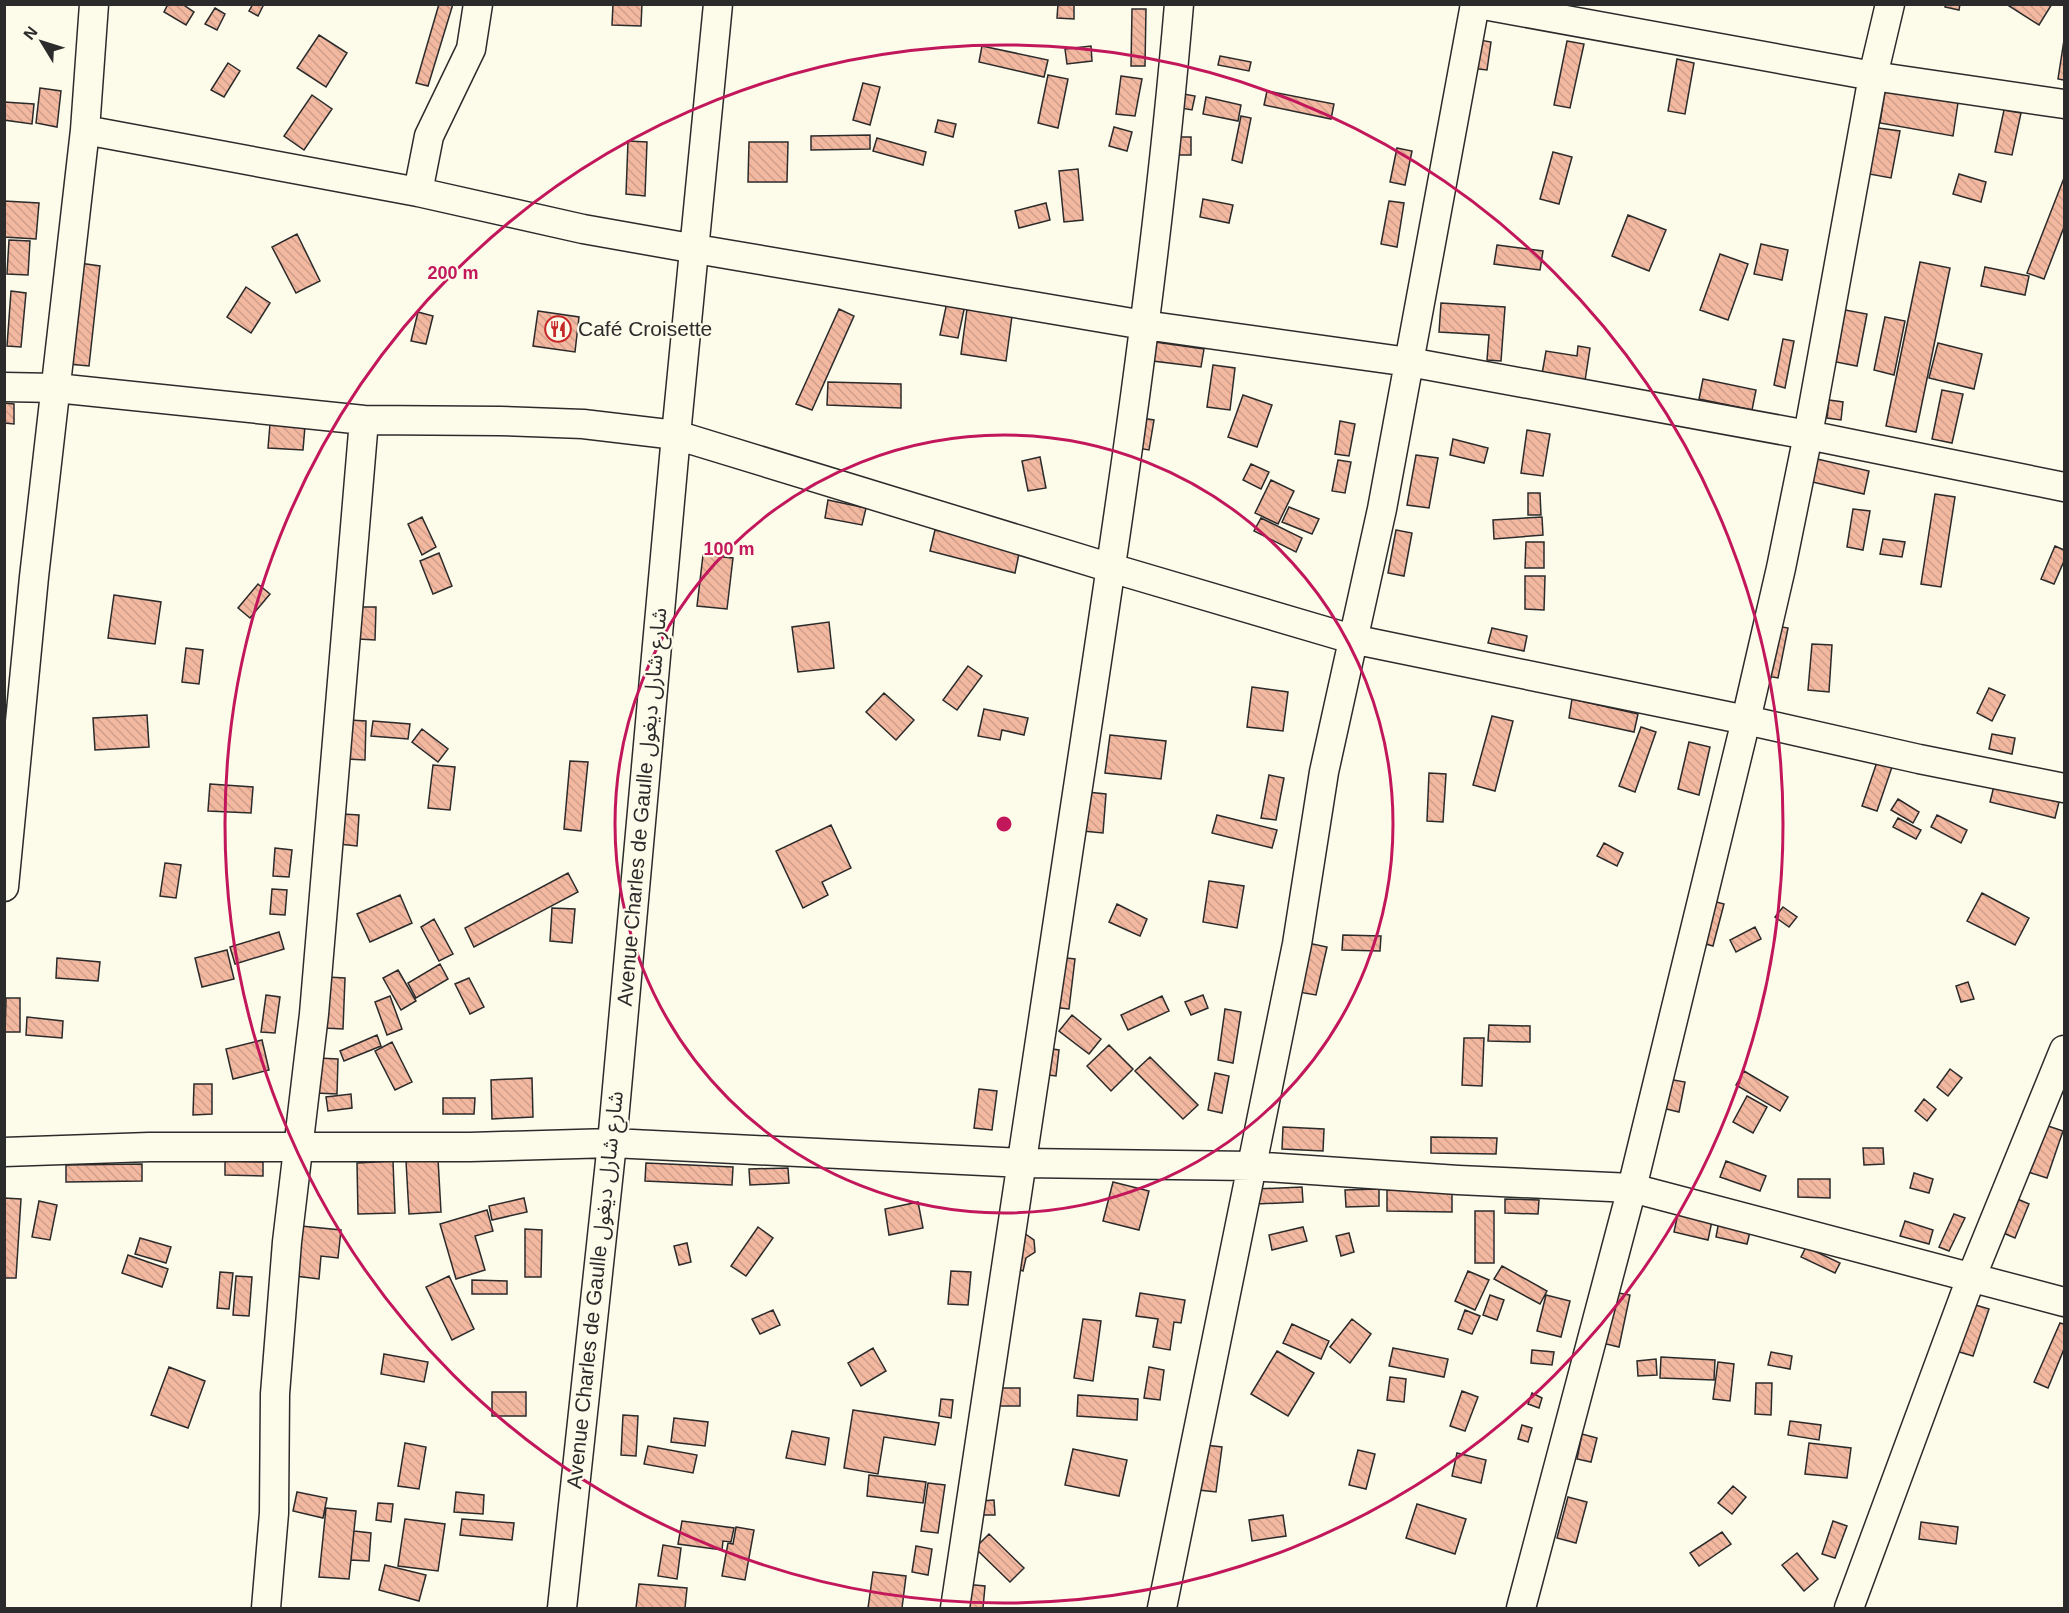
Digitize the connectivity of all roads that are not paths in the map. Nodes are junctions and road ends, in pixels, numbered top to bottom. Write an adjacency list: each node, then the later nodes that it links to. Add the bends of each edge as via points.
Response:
1 (94, 4): 9 (street)
2 (478, 4): 10 (street, via 471,49 429,136)
3 (718, 4): 11 (street, Avenue Charles de Gaulle شارع شارل ديغول)
4 (1179, 4): 12 (street, via 1169,125)
5 (1476, 4): 7 (street); 13 (street)
6 (1890, 4): 7 (street)
7 (1873, 76): 8 (street); 18 (street)
8 (2064, 104)
9 (85, 130): 10 (street); 15 (street)
10 (418, 192): 11 (street, via 583,229)
11 (696, 249): 12 (street); 17 (street, Avenue Charles de Gaulle شارع شارل ديغول)
12 (1144, 325): 13 (street); 20 (street)
13 (1409, 363): 18 (street); 21 (street, via 1380,520)
14 (4, 387): 15 (street)
15 (56, 388): 16 (street); 24 (street, via 33,577)
16 (364, 420): 17 (street, via 583,424); 27 (street, via 314,1014)
17 (676, 435): 20 (street); 26 (street, Avenue Charles de Gaulle شارع شارل ديغول)
18 (1808, 435): 19 (street); 22 (street)
19 (2064, 487)
20 (1111, 568): 21 (street); 29 (street)
21 (1352, 639): 22 (street); 30 (street, via 1324,772 1297,944)
22 (1746, 720): 23 (street); 31 (street)
23 (2064, 788)
24 (4, 886)
25 (2064, 1050): 32 (street)
26 (612, 1143): 27 (street); 29 (street); 35 (street, Avenue Charles de Gaulle شارع شارل ديغول)
27 (298, 1146): 28 (street); 34 (street, via 275,1394 274,1513)
28 (4, 1152)
29 (1023, 1163): 30 (street); 36 (street)
30 (1251, 1166): 31 (street); 37 (street)
31 (1632, 1188): 32 (street); 38 (street)
32 (1971, 1278): 33 (street); 39 (street)
33 (2064, 1302)
34 (266, 1608)
35 (562, 1608)
36 (955, 1608)
37 (1162, 1608)
38 (1521, 1608)
39 (1849, 1608)

